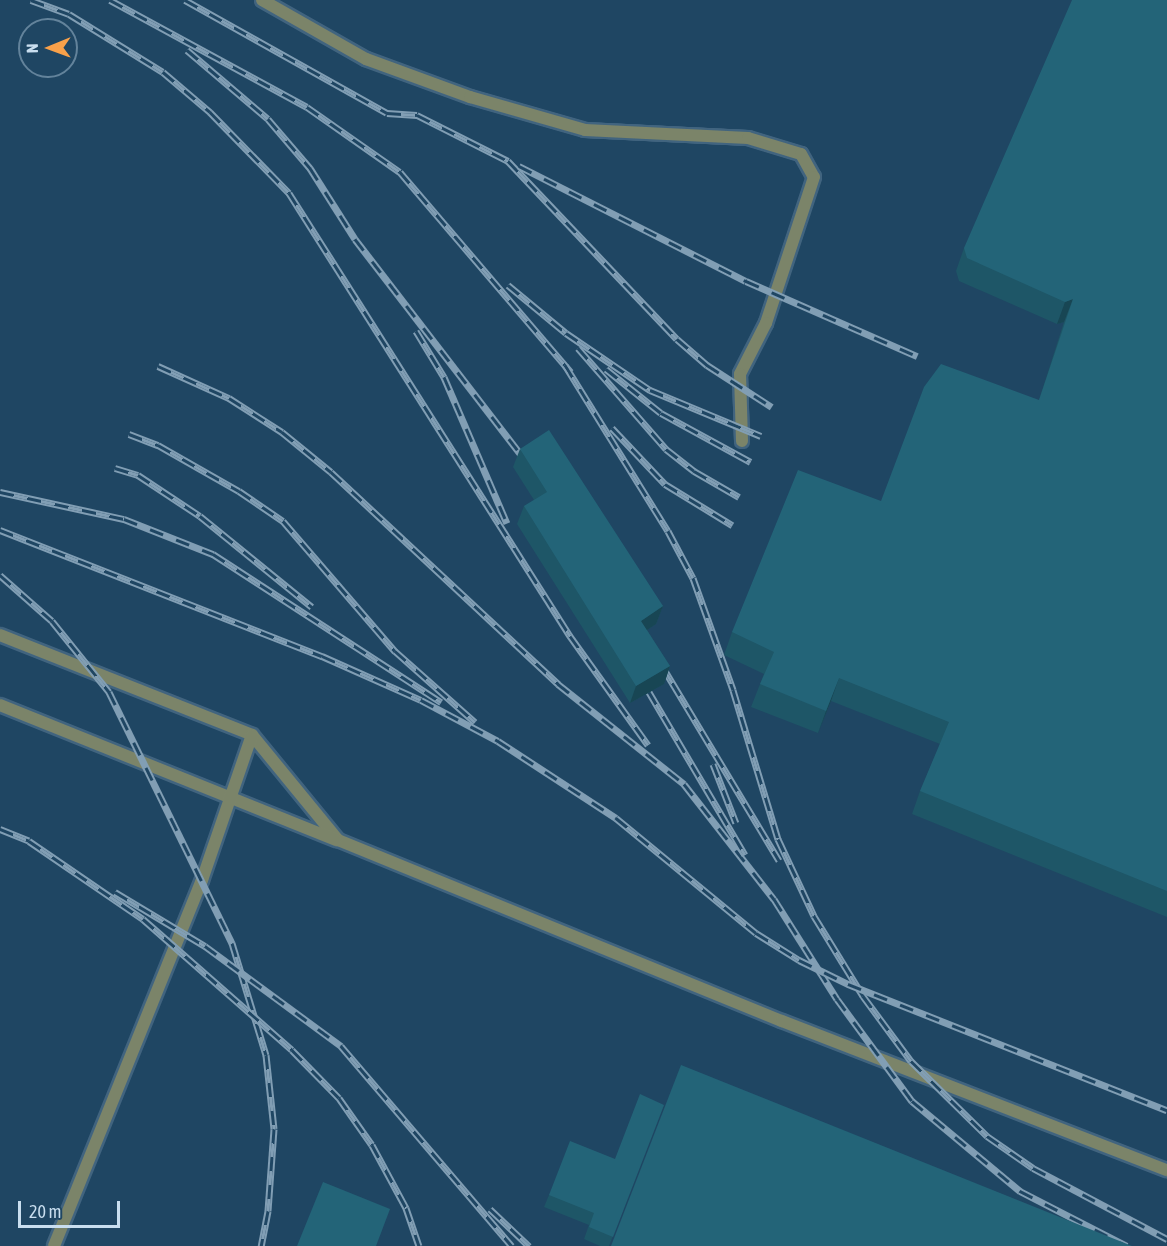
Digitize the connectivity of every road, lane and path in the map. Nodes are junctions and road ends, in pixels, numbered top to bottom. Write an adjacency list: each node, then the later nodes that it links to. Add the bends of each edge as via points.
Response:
1 (262, 0): 2 (lane, via 366,59 470,97 585,130 748,138 801,154 814,177 766,323 740,374)
2 (742, 441)
3 (0, 635): 5 (lane)
4 (0, 705): 6 (lane)
5 (252, 735): 6 (lane); 7 (lane)
6 (229, 796): 7 (lane); 9 (lane, via 202,880)
7 (338, 840): 8 (lane, via 782,1021)
8 (1167, 1170)
9 (54, 1246)

